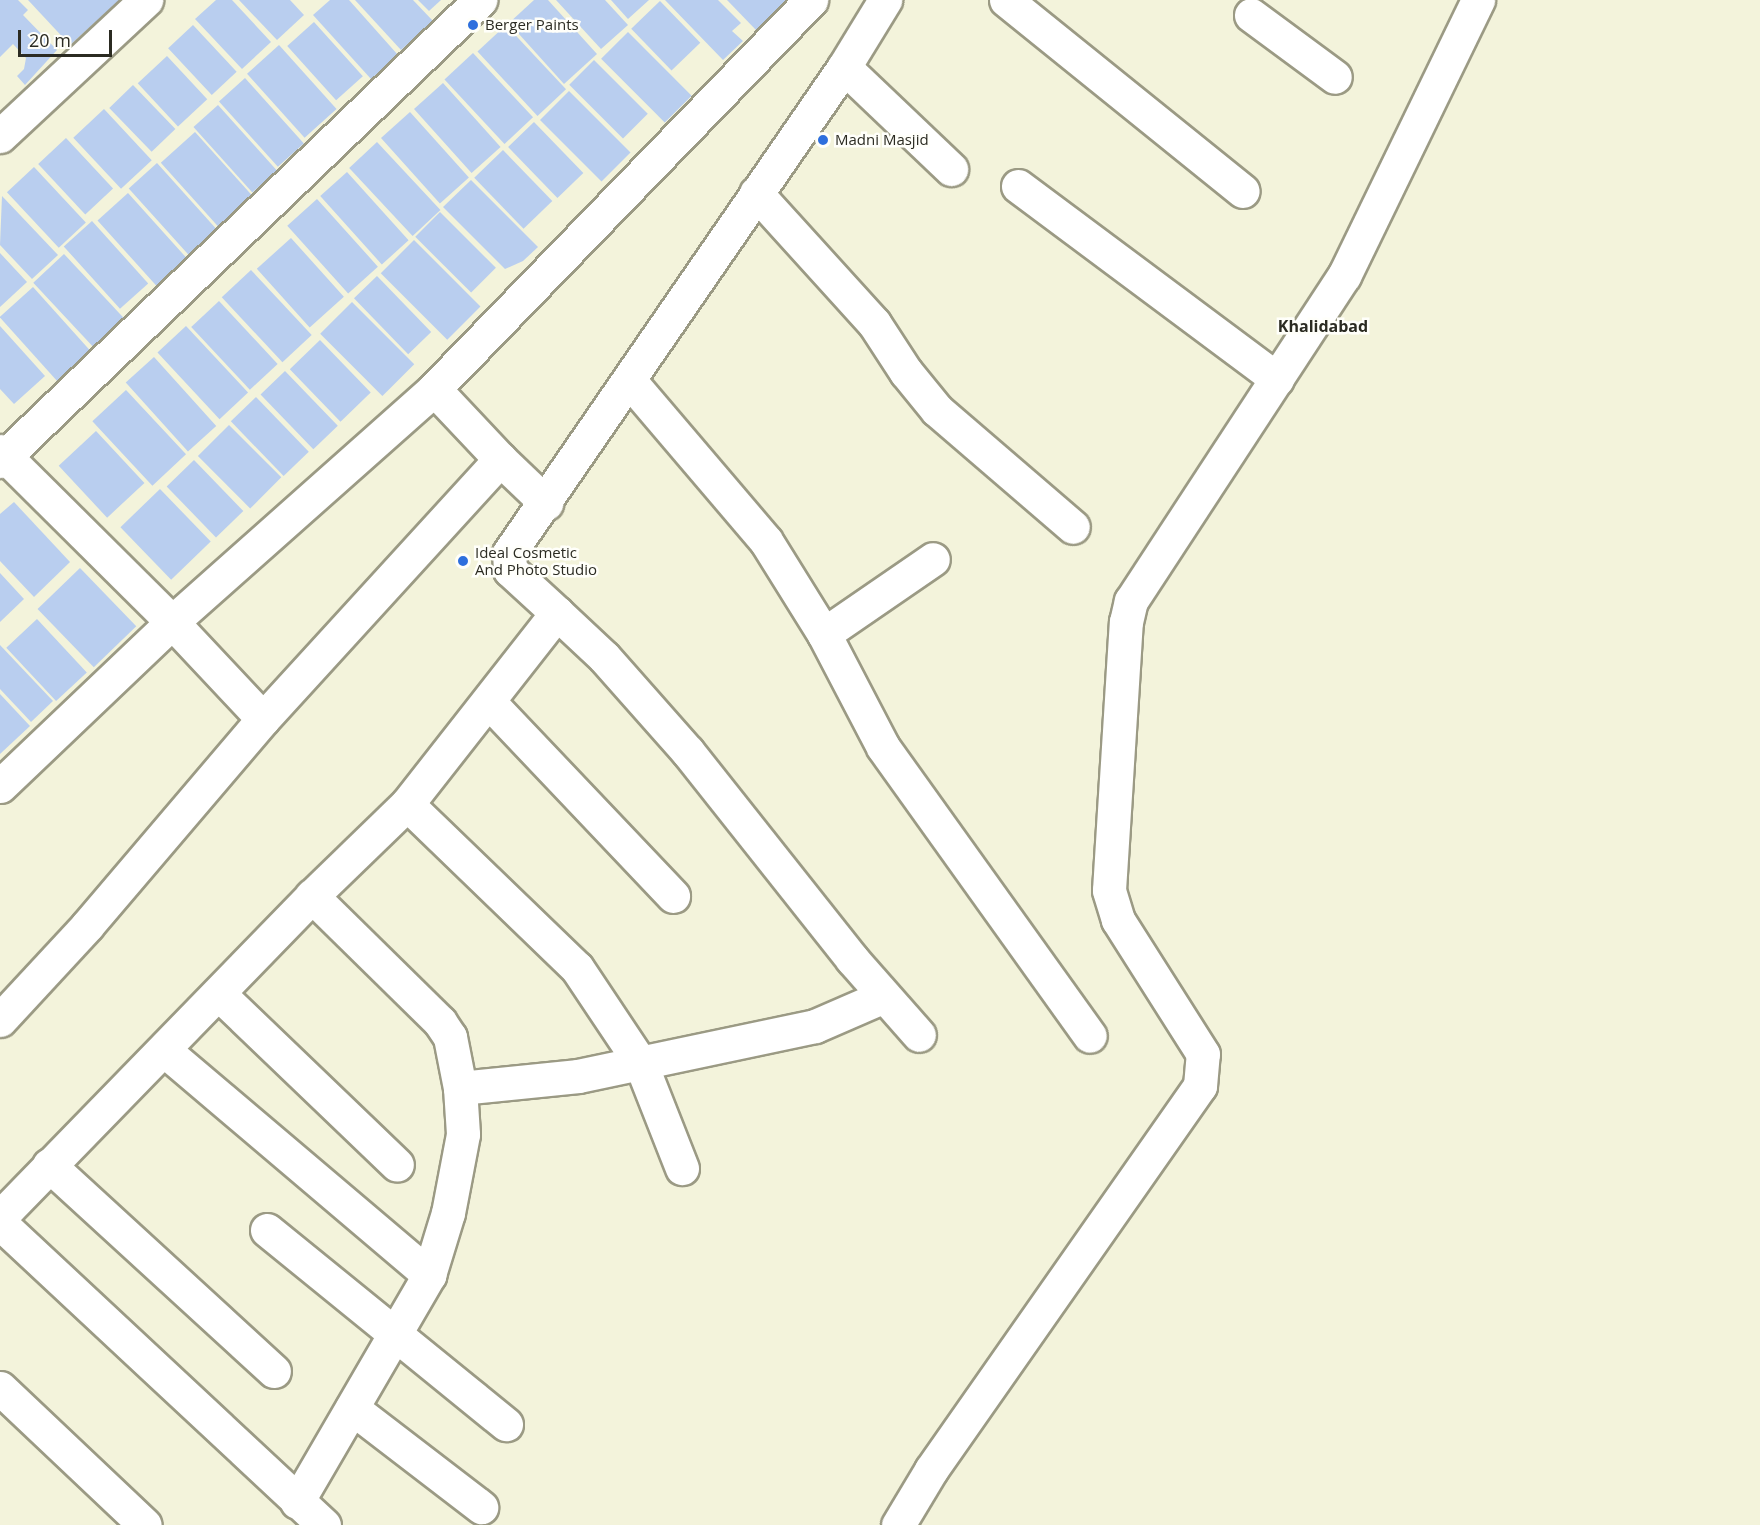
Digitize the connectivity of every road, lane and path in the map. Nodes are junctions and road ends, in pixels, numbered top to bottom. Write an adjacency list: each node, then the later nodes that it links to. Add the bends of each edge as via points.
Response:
1 (146, 0): 10 (street)
2 (480, 0): 18 (street)
3 (811, 0): 17 (street)
4 (885, 0): 8 (street)
5 (1006, 0): 13 (street)
6 (1478, 0): 15 (street, via 1344,276)
7 (1249, 5): 9 (street)
8 (844, 67): 11 (street); 14 (street)
9 (1335, 76)
10 (0, 136)
11 (951, 169)
12 (1018, 186): 15 (street)
13 (1243, 191)
14 (756, 193): 16 (street); 21 (street, via 874,323 937,410)
15 (1277, 379): 56 (street, via 1131,601 1124,637 1108,890 1118,920 1203,1054 1200,1086 931,1470)
16 (629, 380): 20 (street); 25 (street, via 766,541)
17 (434, 389): 19 (street); 24 (street)
18 (2, 456): 24 (street)
19 (500, 459): 20 (street); 27 (street)
20 (546, 503): 23 (street, via 507,561 510,570)
21 (1073, 526)
22 (933, 559): 25 (street)
23 (557, 613): 26 (street); 33 (street, via 604,657 688,752)
24 (172, 622): 27 (street); 28 (street)
25 (824, 634): 36 (street, via 883,747)
26 (490, 703): 29 (street); 31 (street)
27 (262, 719): 34 (street, via 87,926)
28 (0, 786)
29 (407, 804): 30 (street); 38 (street, via 577,968)
30 (312, 896): 32 (street); 39 (street, via 440,1022 450,1037)
31 (673, 896)
32 (220, 995): 37 (street); 41 (street)
33 (884, 996): 35 (street); 38 (street, via 815,1026)
34 (0, 1020)
35 (919, 1035)
36 (1090, 1036)
37 (164, 1050): 40 (street); 46 (street)
38 (641, 1064): 39 (street, via 578,1076); 42 (street)
39 (460, 1088): 46 (street, via 463,1134 456,1180)
40 (49, 1165): 43 (street); 48 (street)
41 (397, 1165)
42 (682, 1168)
43 (0, 1216)
44 (0, 1222): 52 (street)
45 (267, 1230): 47 (street)
46 (429, 1275): 47 (street)
47 (393, 1335): 50 (street); 51 (street)
48 (274, 1371)
49 (0, 1388): 54 (street)
50 (352, 1408): 52 (street); 53 (street)
51 (506, 1424)
52 (297, 1502): 55 (street)
53 (481, 1507)
54 (145, 1525)
55 (324, 1525)
56 (898, 1525)

